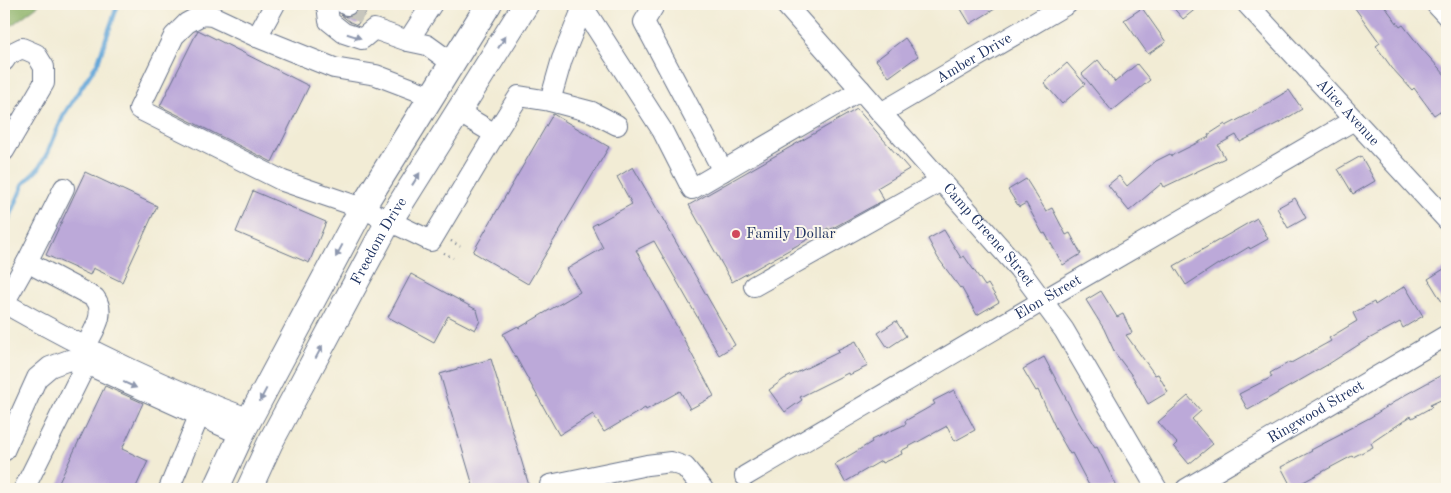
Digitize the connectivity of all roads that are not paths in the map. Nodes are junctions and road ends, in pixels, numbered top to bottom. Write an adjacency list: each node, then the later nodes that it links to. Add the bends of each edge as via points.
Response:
1 (275, 4): 13 (street)
2 (335, 4): 14 (street, one-way to 14, via 328,21 344,33 362,39 369,22)
3 (432, 4): 14 (street)
4 (489, 4): 16 (main road, Freedom Drive)
5 (526, 4): 20 (main road, Freedom Drive, one-way to 5)
6 (655, 4): 26 (street, via 644,22)
7 (785, 4): 17 (street, Camp Greene Street)
8 (1067, 4): 21 (street, Amber Drive)
9 (1247, 4): 22 (street, Alice Avenue)
10 (1436, 4): 12 (street)
11 (582, 5): 19 (street); 26 (street, via 662,130 692,188)
12 (1447, 16)
13 (257, 37): 18 (street, via 334,68 376,75); 29 (street, via 212,16 202,14 187,23 174,36 138,109 282,181)
14 (408, 41): 16 (street, via 426,46)
15 (4, 61): 25 (street, via 8,55 22,48 36,54 44,67 44,84)
16 (452, 63): 18 (main road, Freedom Drive)
17 (861, 90): 21 (street, Camp Greene Street); 26 (street)
18 (431, 96): 29 (main road, Freedom Drive)
19 (550, 101): 23 (street, via 592,112); 24 (street, via 520,96)
20 (458, 112): 24 (street); 31 (main road, Freedom Drive, one-way to 20)
21 (881, 113): 27 (street, Camp Greene Street)
22 (1354, 120): 30 (street, Alice Avenue); 34 (street, Elon Street)
23 (617, 125)
24 (495, 134): 31 (street, via 431,241)
25 (4, 151)
26 (723, 171)
27 (941, 181): 33 (street); 34 (street, Camp Greene Street)
28 (64, 188): 32 (street)
29 (362, 208): 31 (street); 39 (main road, Freedom Drive, one-way to 39)
30 (1447, 220)
31 (390, 221): 45 (main road, Freedom Drive, one-way to 31, via 270,443)
32 (27, 262): 35 (street); 37 (street, via 99,303 99,319)
33 (754, 286)
34 (1043, 300): 41 (street, Elon Street); 48 (street, Camp Greene Street)
35 (4, 303): 37 (street)
36 (1447, 335): 49 (street, Ringwood Street)
37 (86, 355): 38 (street, one-way to 38); 39 (street, via 166,386); 40 (street, via 50,367 37,378); 42 (street)
38 (199, 416): 39 (street); 43 (street)
39 (246, 427): 44 (main road, Freedom Drive)
40 (4, 451)
41 (745, 476)
42 (24, 489)
43 (169, 489)
44 (216, 489)
45 (249, 489)
46 (551, 489): 47 (street, via 550,485 671,462 685,467)
47 (703, 489)
48 (1157, 489)
49 (1186, 489)

